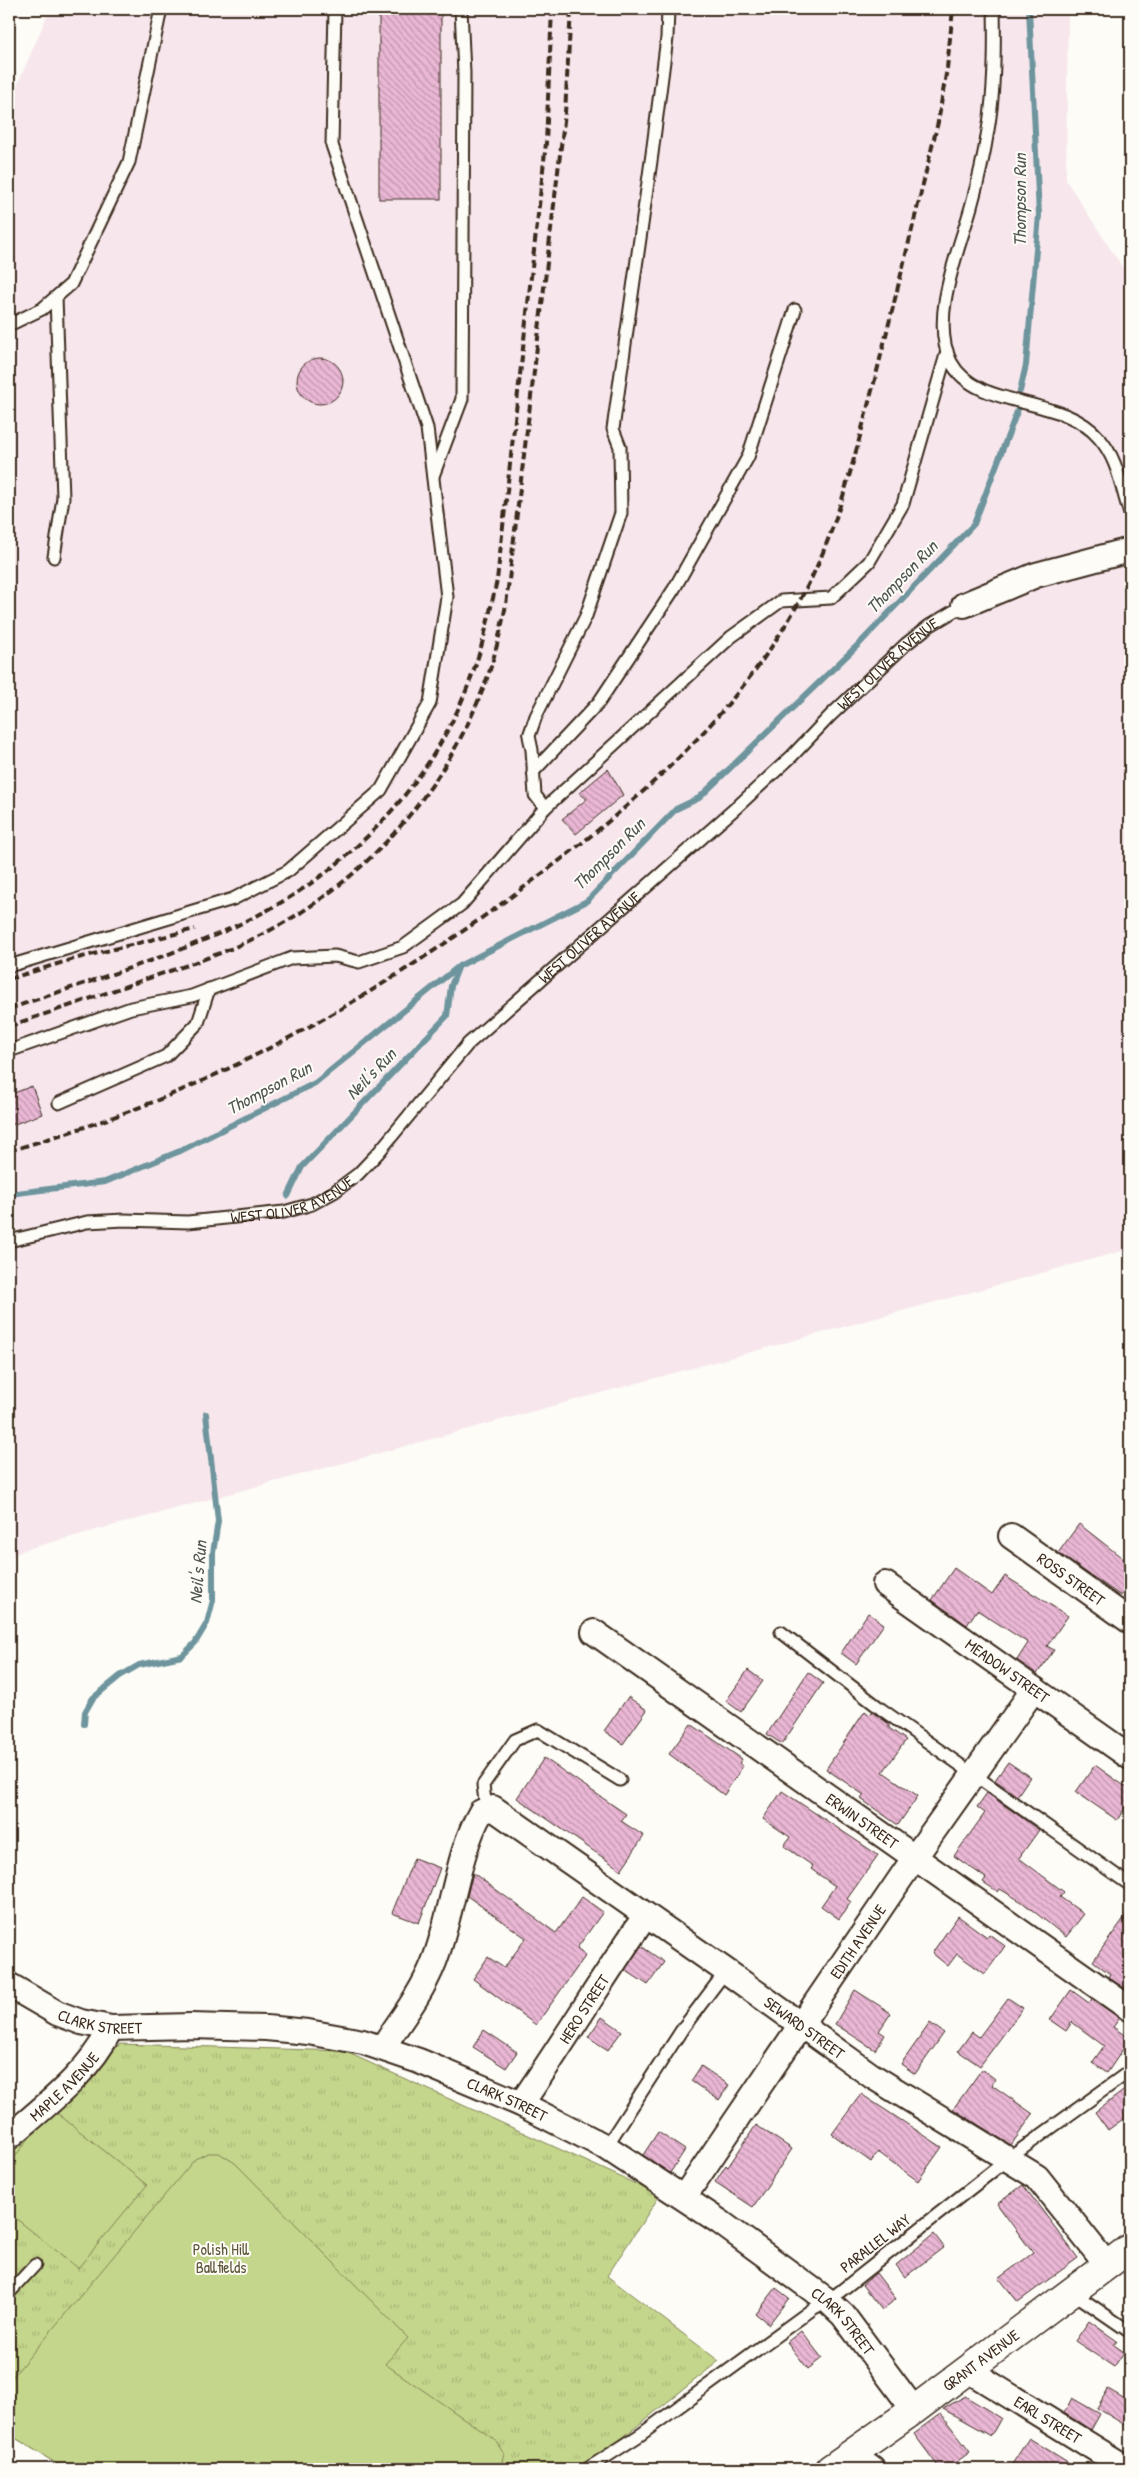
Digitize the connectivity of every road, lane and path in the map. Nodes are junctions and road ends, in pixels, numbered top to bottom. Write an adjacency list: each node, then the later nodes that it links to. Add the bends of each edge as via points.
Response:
1 (161, 9): 6 (lane, via 128,162 70,284)
2 (335, 9): 10 (lane, via 332,145 427,428)
3 (462, 9): 10 (lane, via 462,399)
4 (668, 9): 15 (lane, via 651,164 613,429 620,447 621,513 586,616 528,736)
5 (994, 9): 9 (lane, via 994,72 988,130 948,289 944,327)
6 (56, 297): 8 (lane, via 42,309); 13 (lane, via 63,498)
7 (795, 310): 15 (lane, via 748,457 674,589 599,702)
8 (9, 325)
9 (947, 351): 11 (lane, via 957,372 971,384 1062,413 1092,430 1108,449); 16 (lane, via 903,504 868,562 831,598 781,601 731,637)
10 (433, 478): 17 (lane, via 447,596 430,703 381,790 288,872 233,899)
11 (1130, 514)
12 (1130, 550): 14 (street, WEST OLIVER AVENUE, via 1036,575)
13 (54, 557)
14 (964, 605): 21 (lane, WEST OLIVER AVENUE, via 906,644 758,788 468,1044 378,1153 334,1192 312,1204 284,1212 188,1222 87,1222)
15 (533, 772): 16 (lane, via 535,795)
16 (545, 808): 18 (lane, via 462,904 403,947 359,962 335,956 292,958)
17 (9, 966)
18 (209, 990): 19 (lane, via 131,1008); 20 (lane, via 198,1023 166,1056)
19 (9, 1052)
20 (59, 1103)
21 (9, 1241)
22 (1011, 1536): 24 (street, ROSS STREET)
23 (885, 1584): 27 (street, MEADOW STREET)
24 (1130, 1621)
25 (594, 1632): 32 (street, ERWIN STREET)
26 (781, 1632): 29 (lane, via 858,1693)
27 (1034, 1689): 28 (street, MEADOW STREET); 29 (street, EDITH AVENUE)
28 (1130, 1758)
29 (974, 1774): 32 (street, EDITH AVENUE); 33 (lane)
30 (620, 1780): 31 (lane, via 538,1730 515,1740 483,1785)
31 (486, 1809): 34 (street, SEWARD STREET, via 499,1811); 40 (street, via 477,1818 467,1846 434,1963)
32 (915, 1857): 37 (street, ERWIN STREET); 38 (street, EDITH AVENUE)
33 (1130, 1885)
34 (646, 1915): 35 (street, SEWARD STREET); 42 (street, HERO STREET)
35 (726, 1971): 38 (street, SEWARD STREET); 44 (lane, via 683,2028)
36 (12, 1993): 39 (street, CLARK STREET, via 81,2022)
37 (1130, 2009)
38 (801, 2026): 45 (street, SEWARD STREET, via 872,2076); 46 (street, EDITH AVENUE)
39 (111, 2028): 40 (street, CLARK STREET, via 266,2028 341,2037); 43 (street, MAPLE AVENUE, via 88,2064)
40 (382, 2048): 42 (street, CLARK STREET)
41 (1130, 2070): 45 (lane, PARALLEL WAY)
42 (522, 2104): 44 (street, CLARK STREET)
43 (9, 2137)
44 (606, 2147): 46 (street, CLARK STREET)
45 (1008, 2160): 49 (street, SEWARD STREET, via 1037,2177); 52 (lane, PARALLEL WAY)
46 (684, 2197): 52 (street, CLARK STREET)
47 (1130, 2248): 49 (street, GRANT AVENUE)
48 (35, 2265): 51 (lane)
49 (1106, 2265): 50 (street, GRANT AVENUE)
50 (1071, 2292): 53 (lane); 54 (street, GRANT AVENUE)
51 (9, 2293)
52 (828, 2301): 55 (street, CLARK STREET, via 843,2315); 57 (lane, PARALLEL WAY)
53 (1130, 2332)
54 (968, 2370): 55 (street, GRANT AVENUE); 58 (street, EARL STREET)
55 (914, 2410): 56 (street, GRANT AVENUE)
56 (851, 2464)
57 (587, 2469)
58 (1128, 2469)

